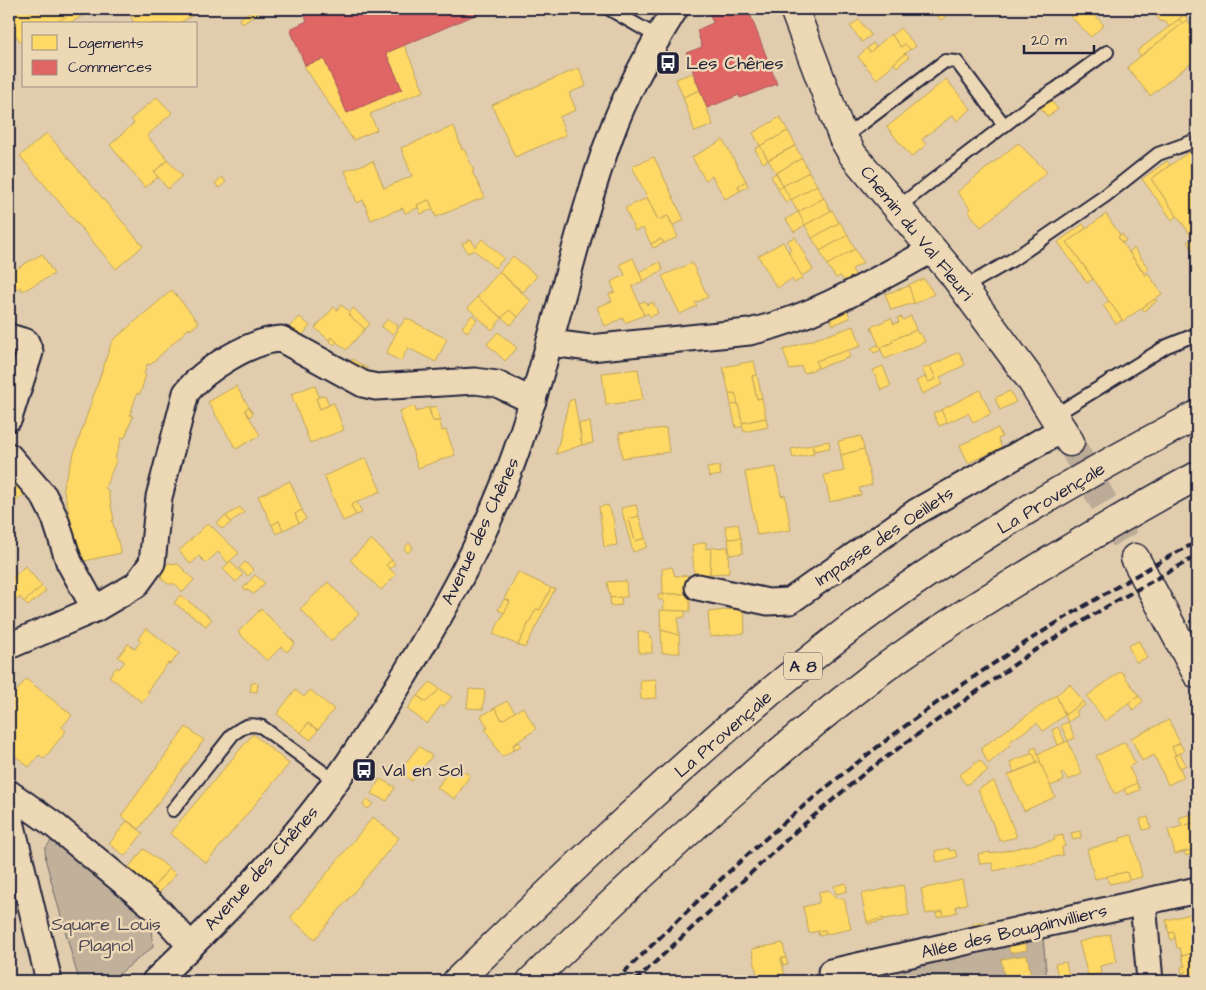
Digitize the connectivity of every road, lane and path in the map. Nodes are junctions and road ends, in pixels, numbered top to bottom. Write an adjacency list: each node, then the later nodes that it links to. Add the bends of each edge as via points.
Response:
1 (675, 9): 4 (street, Avenue des Chênes)
2 (794, 9): 7 (main road, Chemin du Val Fleuri)
3 (611, 10): 4 (lane)
4 (658, 37): 14 (street, Avenue des Chênes, via 609,138 581,225)
5 (1106, 52): 6 (lane)
6 (1004, 125): 7 (lane, via 957,62 945,61); 9 (lane)
7 (842, 138): 9 (main road, Chemin du Val Fleuri)
8 (1197, 140): 11 (lane, via 1158,154 1105,196 1020,255)
9 (897, 208): 10 (main road, Chemin du Val Fleuri)
10 (932, 250): 11 (main road, Chemin du Val Fleuri); 14 (street, via 797,319 773,327 590,348)
11 (963, 288): 18 (main road, Chemin du Val Fleuri, via 1032,380)
12 (1197, 334): 18 (lane, via 1167,346)
13 (9, 337): 17 (street, via 26,342 30,352)
14 (551, 343): 15 (street, Avenue des Chênes)
15 (533, 401): 23 (street, via 497,384 475,381 376,387 363,384 281,339 268,340 237,352 186,393 159,497 152,563 136,585); 26 (street, Avenue des Chênes, via 516,454 466,568 382,715)
16 (1197, 415): 36 (main road, La Provençale / A 8, via 1040,502 846,631 756,703 683,768)
17 (9, 418)
18 (1062, 429): 22 (street, Impasse des Oeillets, via 916,512 790,601 768,602)
19 (9, 456): 23 (street, via 44,496 69,562)
20 (1197, 476): 37 (main road, via 1072,547 958,618 872,677 708,814)
21 (1134, 558): 25 (main road)
22 (698, 587)
23 (95, 608): 24 (street)
24 (9, 646)
25 (1197, 674)
26 (335, 781): 28 (lane, via 262,727 252,724 233,734); 32 (street, Avenue des Chênes, via 267,866)
27 (9, 793): 32 (street, via 53,824 160,912)
28 (173, 810)
29 (9, 813): 34 (street)
30 (1197, 890): 31 (street, Allée des Bougainvilliers)
31 (1143, 903): 33 (street, Allée des Bougainvilliers); 38 (street)
32 (191, 946): 35 (street, Avenue des Chênes)
33 (831, 972)
34 (49, 981)
35 (155, 981)
36 (457, 981)
37 (532, 981)
38 (1150, 981)

